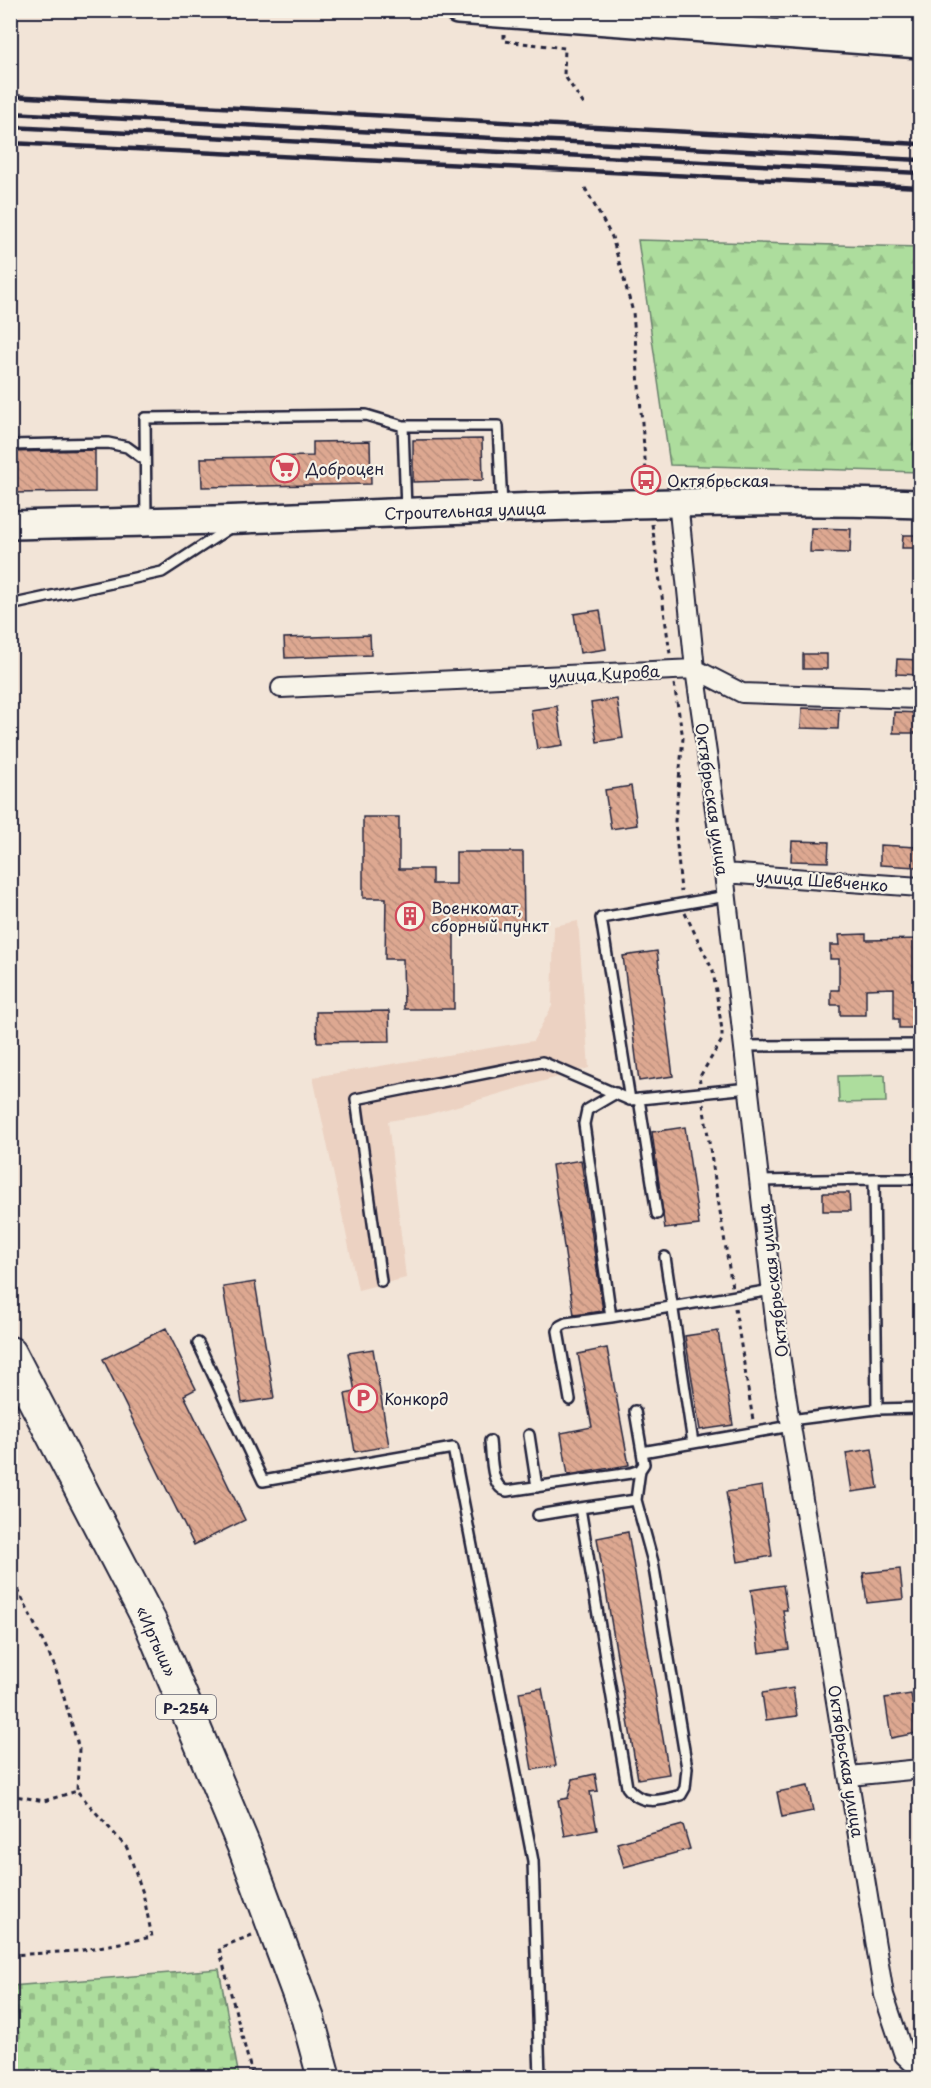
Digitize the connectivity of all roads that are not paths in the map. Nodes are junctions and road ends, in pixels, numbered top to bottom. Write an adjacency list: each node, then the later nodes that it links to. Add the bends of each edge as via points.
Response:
1 (458, 10): 4 (main road)
2 (788, 10): 3 (main road)
3 (921, 19)
4 (921, 44)
5 (404, 426): 7 (lane, via 366,415 145,418); 10 (lane, via 498,426); 11 (lane)
6 (10, 445): 7 (lane, via 108,443 127,447)
7 (145, 460): 13 (lane)
8 (678, 501): 9 (main road, Строительная улица); 10 (main road, Строительная улица); 16 (street, Октябрьская улица)
9 (921, 504)
10 (502, 508): 11 (main road, Строительная улица)
11 (406, 512): 12 (main road, Строительная улица)
12 (244, 519): 13 (main road, Строительная улица); 15 (lane, via 162,572)
13 (146, 522): 14 (main road, Строительная улица)
14 (10, 525)
15 (10, 605)
16 (695, 669): 17 (street, улица Кирова); 18 (street, улица Кирова, via 742,693); 19 (street, Октябрьская улица)
17 (281, 688)
18 (921, 699)
19 (724, 873): 20 (street, улица Шевченко); 21 (street, Октябрьская улица)
20 (921, 887)
21 (727, 896): 23 (street, Октябрьская улица); 26 (lane, via 602,918)
22 (921, 1045): 23 (lane)
23 (744, 1047): 24 (street, Октябрьская улица)
24 (749, 1088): 26 (lane); 29 (street, Октябрьская улица)
25 (615, 1094): 26 (lane); 32 (lane, via 542,1062 356,1099); 35 (lane, via 587,1110 584,1124)
26 (635, 1099): 30 (lane)
27 (874, 1179): 28 (lane); 29 (lane); 40 (lane)
28 (921, 1179)
29 (760, 1181): 33 (street, Октябрьская улица)
30 (657, 1214)
31 (665, 1257): 34 (lane)
32 (381, 1281)
33 (772, 1290): 34 (lane); 42 (street, Октябрьская улица)
34 (673, 1306): 35 (lane); 45 (lane)
35 (611, 1317): 38 (lane, via 560,1326)
36 (198, 1342): 56 (lane, via 263,1481 453,1448 533,1861)
37 (10, 1353): 55 (highway, «Иртыш» / Р-254, via 150,1622 245,1849 308,2019)
38 (570, 1400)
39 (921, 1408): 40 (lane)
40 (877, 1409): 42 (lane)
41 (635, 1411): 46 (lane)
42 (790, 1423): 45 (lane); 53 (street, Октябрьская улица)
43 (529, 1435): 48 (lane)
44 (490, 1441): 48 (lane, via 496,1484 502,1490)
45 (693, 1443): 46 (lane)
46 (642, 1452): 47 (lane, via 644,1464)
47 (640, 1470): 48 (lane); 49 (lane)
48 (537, 1487)
49 (636, 1500): 50 (lane); 50 (lane, via 652,1562 687,1768 681,1795 654,1800 633,1796 627,1787)
50 (580, 1509): 51 (lane)
51 (538, 1515)
52 (921, 1769): 53 (street)
53 (850, 1776): 54 (street, Октябрьская улица, via 884,1995 904,2055)
54 (921, 2070)
55 (324, 2078)
56 (540, 2078)

